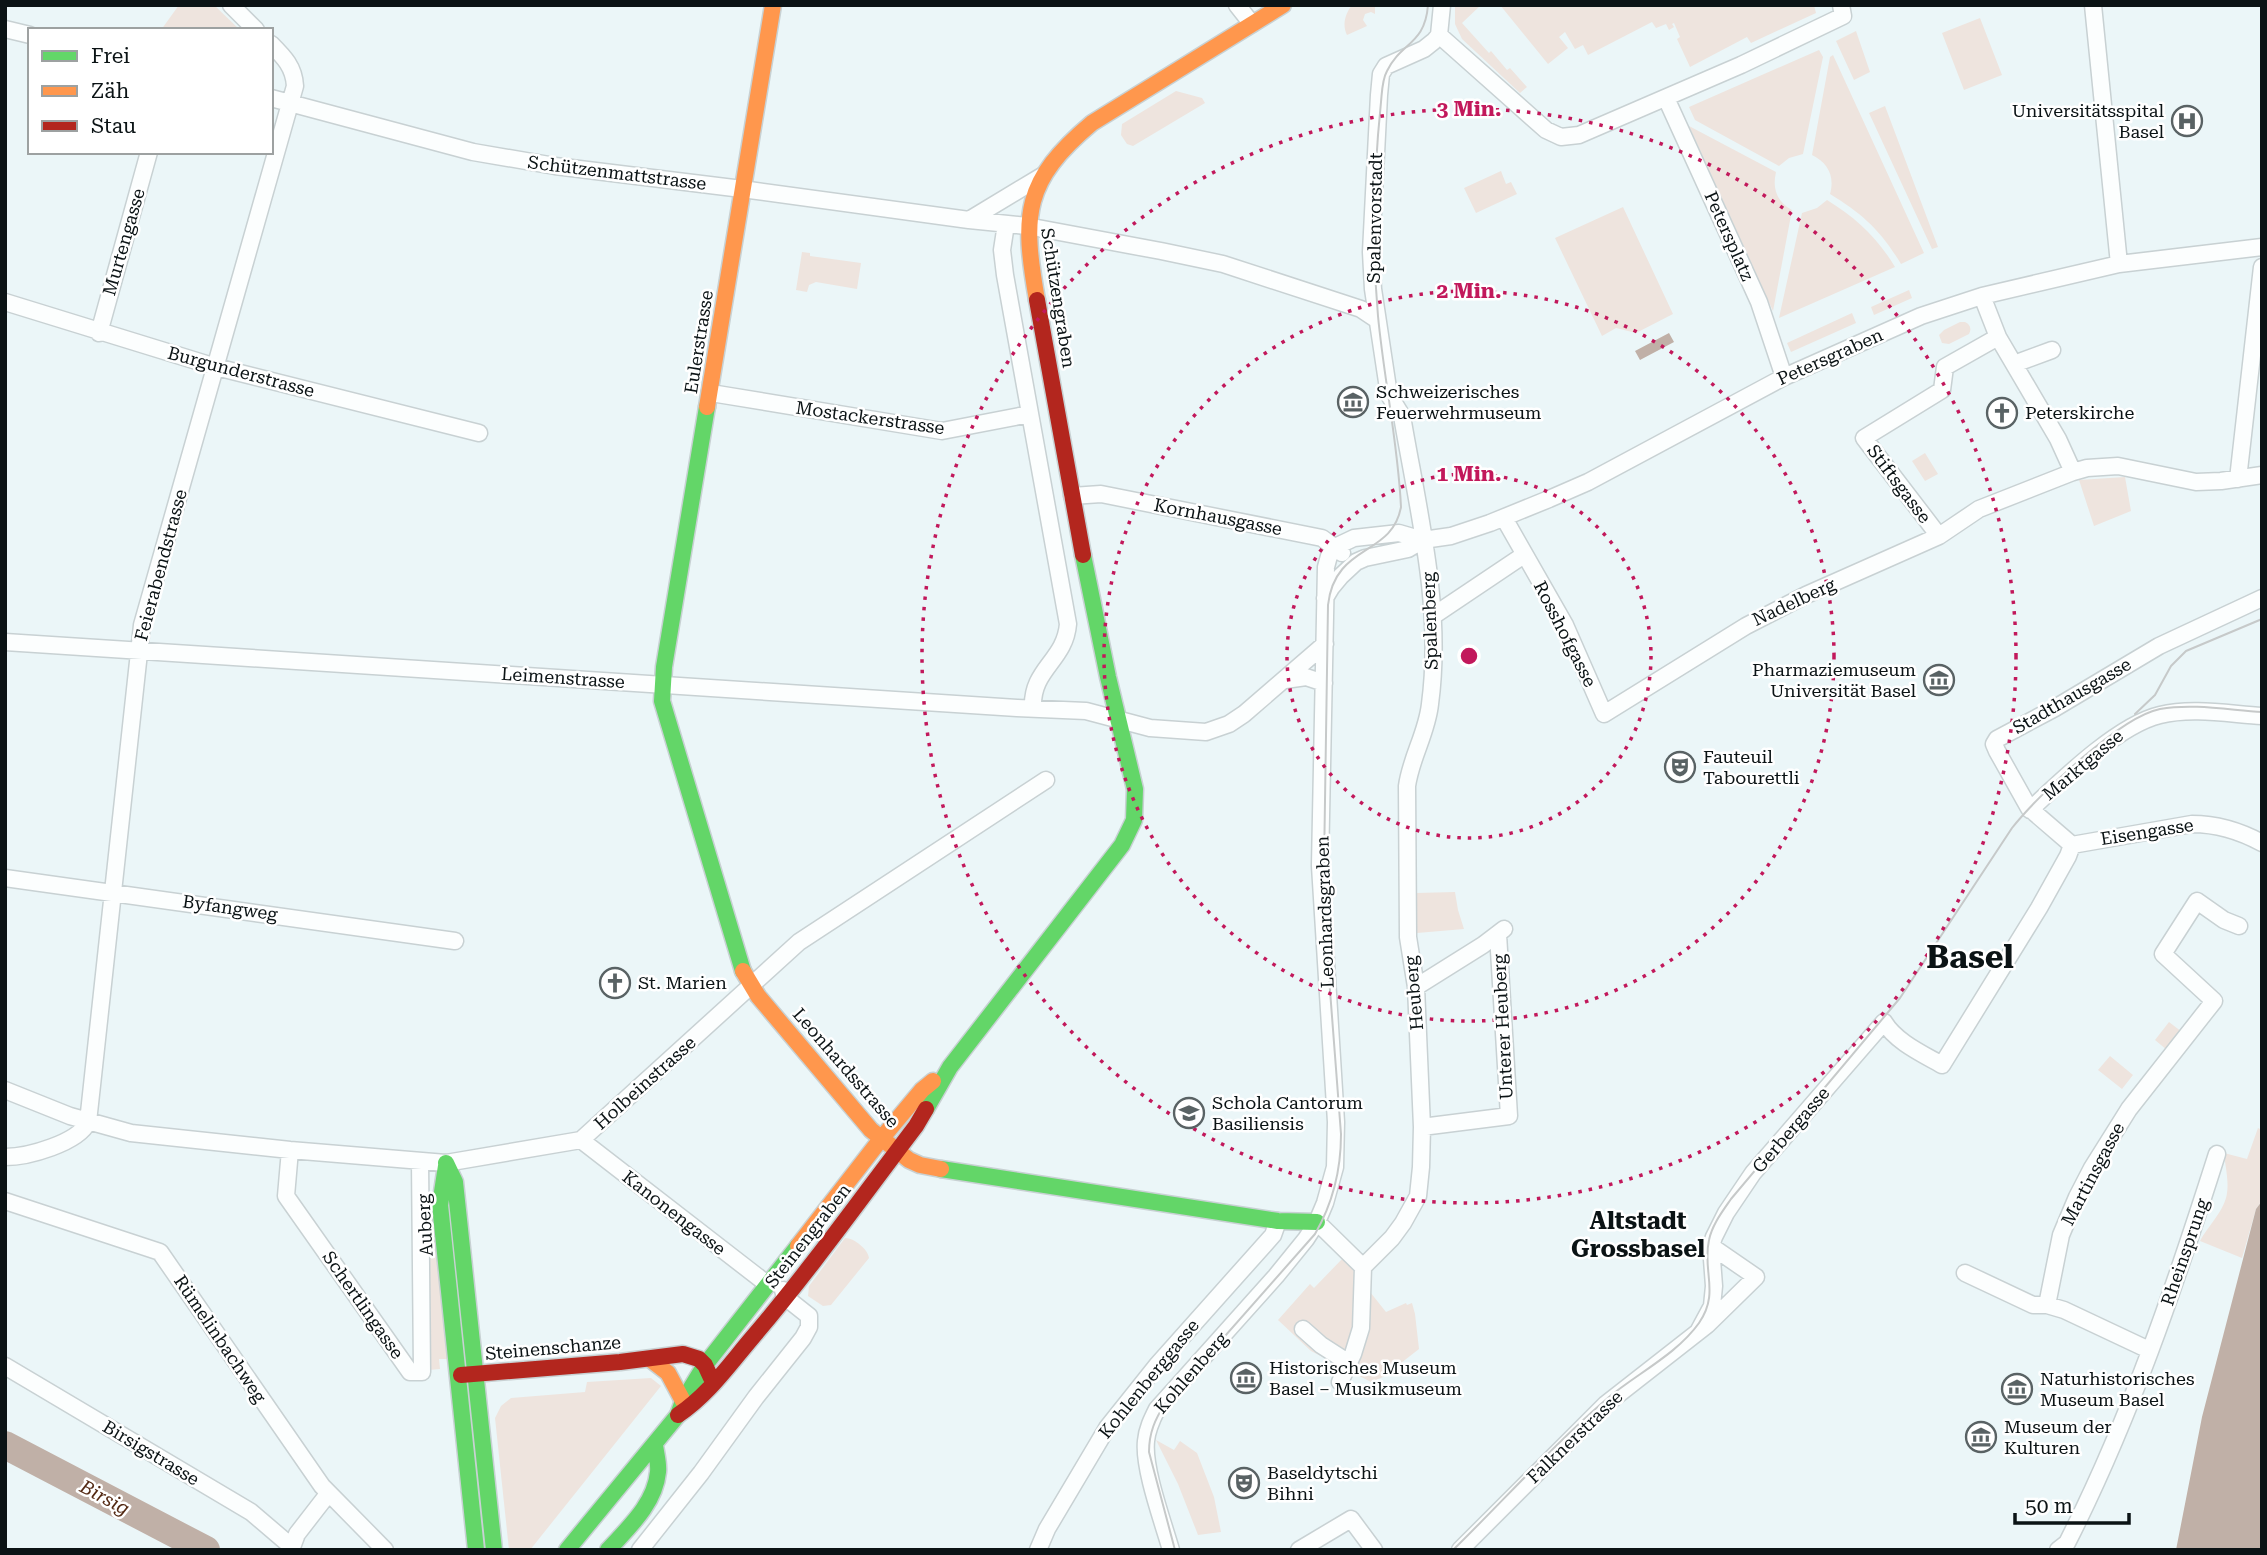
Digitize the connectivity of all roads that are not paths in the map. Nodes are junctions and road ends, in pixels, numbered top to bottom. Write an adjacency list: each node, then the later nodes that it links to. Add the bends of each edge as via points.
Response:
1 (231, 5): 9 (street)
2 (774, 5): 19 (main road, Eulerstrasse)
3 (1237, 5): 8 (street)
4 (1283, 5): 8 (main road, Schützengraben)
5 (1443, 5): 11 (street)
6 (2094, 5): 24 (street)
7 (1842, 11): 14 (street)
8 (1252, 24): 18 (main road, Schützengraben, via 1087,125)
9 (254, 28)
10 (5, 29): 12 (street)
11 (1439, 34): 14 (street, via 1554,135 1574,137); 28 (street, Spalenvorstadt, via 1424,49 1386,66 1381,74 1371,252)
12 (28, 35)
13 (273, 46): 16 (street, Feierabendstrasse, via 295,74)
14 (1666, 98): 34 (street, Petersplatz, via 1759,302)
15 (273, 99): 16 (street, Schützenmattstrasse)
16 (289, 103): 19 (street, Schützenmattstrasse, via 473,152); 33 (street, Feierabendstrasse)
17 (148, 154): 29 (street, Murtengasse)
18 (1045, 174): 20 (street); 22 (main road, Schützengraben)
19 (742, 189): 20 (street, Schützenmattstrasse); 35 (main road, Eulerstrasse)
20 (969, 220): 21 (street, Schützenmattstrasse)
21 (1006, 224): 22 (street, Schützenmattstrasse); 36 (street, via 1003,262)
22 (1027, 226): 28 (street, Schützenmattstrasse, via 1223,264); 41 (main road, Schützengraben)
23 (2262, 247): 24 (street, Petersgraben)
24 (2119, 264): 26 (street, Petersgraben)
25 (2262, 267): 40 (street)
26 (1982, 296): 30 (street); 34 (street, Petersgraben, via 1921,316)
27 (5, 302): 29 (street, Burgunderstrasse)
28 (1376, 318): 44 (street, Spalenvorstadt, via 1389,395 1402,416)
29 (99, 333): 33 (street, Burgunderstrasse)
30 (1998, 337): 32 (street); 43 (street, Stiftsgasse, via 1945,367 1942,390 1864,438)
31 (2052, 349): 32 (street)
32 (2014, 364): 38 (street)
33 (216, 367): 37 (street, Burgunderstrasse); 53 (street, Feierabendstrasse, via 142,625)
34 (1784, 377): 42 (street, Petersgraben, via 1588,482)
35 (710, 393): 36 (street, Mostackerstrasse, via 942,431); 56 (main road, Eulerstrasse)
36 (1030, 414): 58 (street, via 1068,624 1064,644 1034,688)
37 (479, 433)
38 (2073, 472): 40 (street, Nadelberg, via 2118,466 2196,482); 43 (street, Nadelberg, via 1979,509)
39 (2262, 474): 40 (street, Nadelberg)
40 (2238, 479)
41 (1072, 496): 45 (street, Kornhausgasse, via 1113,496 1322,538); 61 (main road, Schützengraben)
42 (1504, 518): 44 (street, Petersgraben); 46 (street, Rosshofgasse)
43 (1939, 536): 59 (street, Nadelberg, via 1746,626)
44 (1423, 540): 45 (street, Petersgraben, via 1399,533 1354,538); 47 (street, Petersgraben, via 1408,549); 50 (street, Spalenberg)
45 (1335, 547): 47 (street, Kornhausgasse); 48 (street, Leonhardsgraben, via 1326,567)
46 (1524, 555): 50 (street); 59 (street, Rosshofgasse, via 1565,625)
47 (1356, 562): 48 (street)
48 (1325, 598): 52 (street, Leonhardsgraben)
49 (2262, 598): 64 (street, Stadthausgasse, via 2144,655 1997,739 1997,751)
50 (1433, 616): 57 (street, Spalenberg)
51 (5, 642): 53 (street, Leimenstrasse)
52 (1325, 645): 54 (street, Leimenstrasse); 55 (street, Leonhardsgraben)
53 (139, 650): 56 (street, Leimenstrasse); 68 (street, Feierabendstrasse)
54 (1285, 680): 55 (street, via 1306,677); 61 (street, Leimenstrasse, via 1229,724 1206,732 1150,728)
55 (1324, 683): 89 (street, Leonhardsgraben, via 1320,866 1337,1146 1330,1189)
56 (662, 684): 58 (street, Leimenstrasse); 71 (main road, Leonhardsstrasse, via 662,702 742,970)
57 (1430, 703): 72 (street, Heuberg, via 1406,786 1408,937)
58 (1033, 708): 61 (street, Leimenstrasse, via 1086,711)
59 (1604, 715)
60 (2262, 716): 64 (street, Marktgasse, via 2194,712 2146,720 2121,732)
61 (1119, 719): 62 (main road, Schützengraben)
62 (1130, 764): 75 (main road, Steinengraben, via 1136,811 1128,837)
63 (1046, 780): 71 (street, Holbeinstrasse, via 799,942)
64 (2031, 810): 66 (street)
65 (2262, 843): 66 (street, Eisengasse, via 2230,829 2192,824)
66 (2072, 845): 90 (street, Gerbergasse, via 2039,908 1942,1065 1895,1035 1884,1022 1753,1173)
67 (5, 878): 68 (street, Byfangweg)
68 (113, 892): 70 (street, Byfangweg); 77 (street, Feierabendstrasse)
69 (2239, 926): 74 (street, via 2197,901 2164,954)
70 (455, 941)
71 (751, 986): 79 (main road, Leonhardsstrasse); 80 (street, Holbeinstrasse)
72 (1416, 987): 78 (street, Heuberg); 78 (street, Unterer Heuberg, via 1501,931 1509,1116)
73 (2190, 996): 74 (street)
74 (2214, 1001): 96 (street, Martinsgasse, via 2129,1108 2092,1168 2061,1235)
75 (950, 1067): 79 (main road, Steinengraben, via 922,1090); 82 (main road, Steinengraben)
76 (5, 1090): 77 (street, Holbeinstrasse)
77 (88, 1122): 81 (street, Holbeinstrasse, via 131,1133); 84 (street, via 79,1134 55,1146)
78 (1422, 1127): 92 (street, Heuberg, via 1418,1196 1392,1238)
79 (881, 1139): 82 (main road, Leonhardsstrasse); 91 (main road, Steinengraben)
80 (581, 1140): 86 (street, Holbeinstrasse); 94 (street, Kanonengasse)
81 (290, 1150): 85 (street, Holbeinstrasse); 85 (street, Schertlingasse, via 286,1196 410,1372 422,1372)
82 (897, 1151): 88 (main road, Leonhardsstrasse, via 920,1166 968,1175); 95 (main road, Steinengraben)
83 (2217, 1154): 99 (street, Rheinsprung)
84 (5, 1157)
85 (420, 1161): 86 (street, Holbeinstrasse)
86 (446, 1163): 104 (main road, Auberg, via 440,1205)
87 (5, 1201): 109 (street, Rümelinbachweg, via 160,1252)
88 (1278, 1221): 89 (main road, Leonhardsstrasse); 117 (street, Kohlenberggasse, via 1273,1234 1107,1428)
89 (1317, 1222): 92 (street); 118 (street, Kohlenberg, via 1152,1418 1147,1463)
90 (1711, 1246): 98 (street, Falknerstrasse, via 1714,1296); 98 (street, Falknerstrasse, via 1756,1277)
91 (781, 1267): 94 (main road, Steinengraben); 95 (street)
92 (1363, 1267): 101 (street, via 1361,1328)
93 (1965, 1273): 96 (street, via 2033,1305)
94 (767, 1284): 102 (main road, Steinengraben)
95 (785, 1297): 106 (main road, Steinengraben); 116 (street, via 809,1316 803,1338)
96 (2047, 1305): 99 (street)
97 (1303, 1329): 101 (street)
98 (1698, 1332): 121 (street, Falknerstrasse, via 1606,1404)
99 (2150, 1350): 122 (street, Rheinsprung, via 2101,1476 2067,1543)
100 (650, 1359): 102 (main road, Steinenschanze, via 684,1354); 104 (main road, Steinenschanze); 107 (main road, via 668,1373)
101 (1349, 1363): 105 (street)
102 (705, 1365): 106 (main road); 107 (main road, Steinengraben)
103 (5, 1366): 110 (street, Birsigstrasse, via 251,1512)
104 (466, 1375): 112 (main road, Auberg); 113 (main road, Auberg)
105 (1340, 1382)
106 (713, 1384): 107 (main road, Steinengraben, via 690,1407)
107 (681, 1408): 108 (main road, Steinengraben)
108 (654, 1445): 114 (main road, Steinengraben); 115 (main road, via 655,1488)
109 (328, 1494): 110 (street, Birsigstrasse); 111 (street, Rümelinbachweg)
110 (291, 1548)
111 (385, 1550)
112 (476, 1550)
113 (494, 1550)
114 (568, 1550)
115 (608, 1550)
116 (640, 1550)
117 (1038, 1550)
118 (1171, 1550)
119 (1299, 1550): 120 (street, via 1351,1519)
120 (1374, 1550)
121 (1460, 1550)
122 (2058, 1550)

